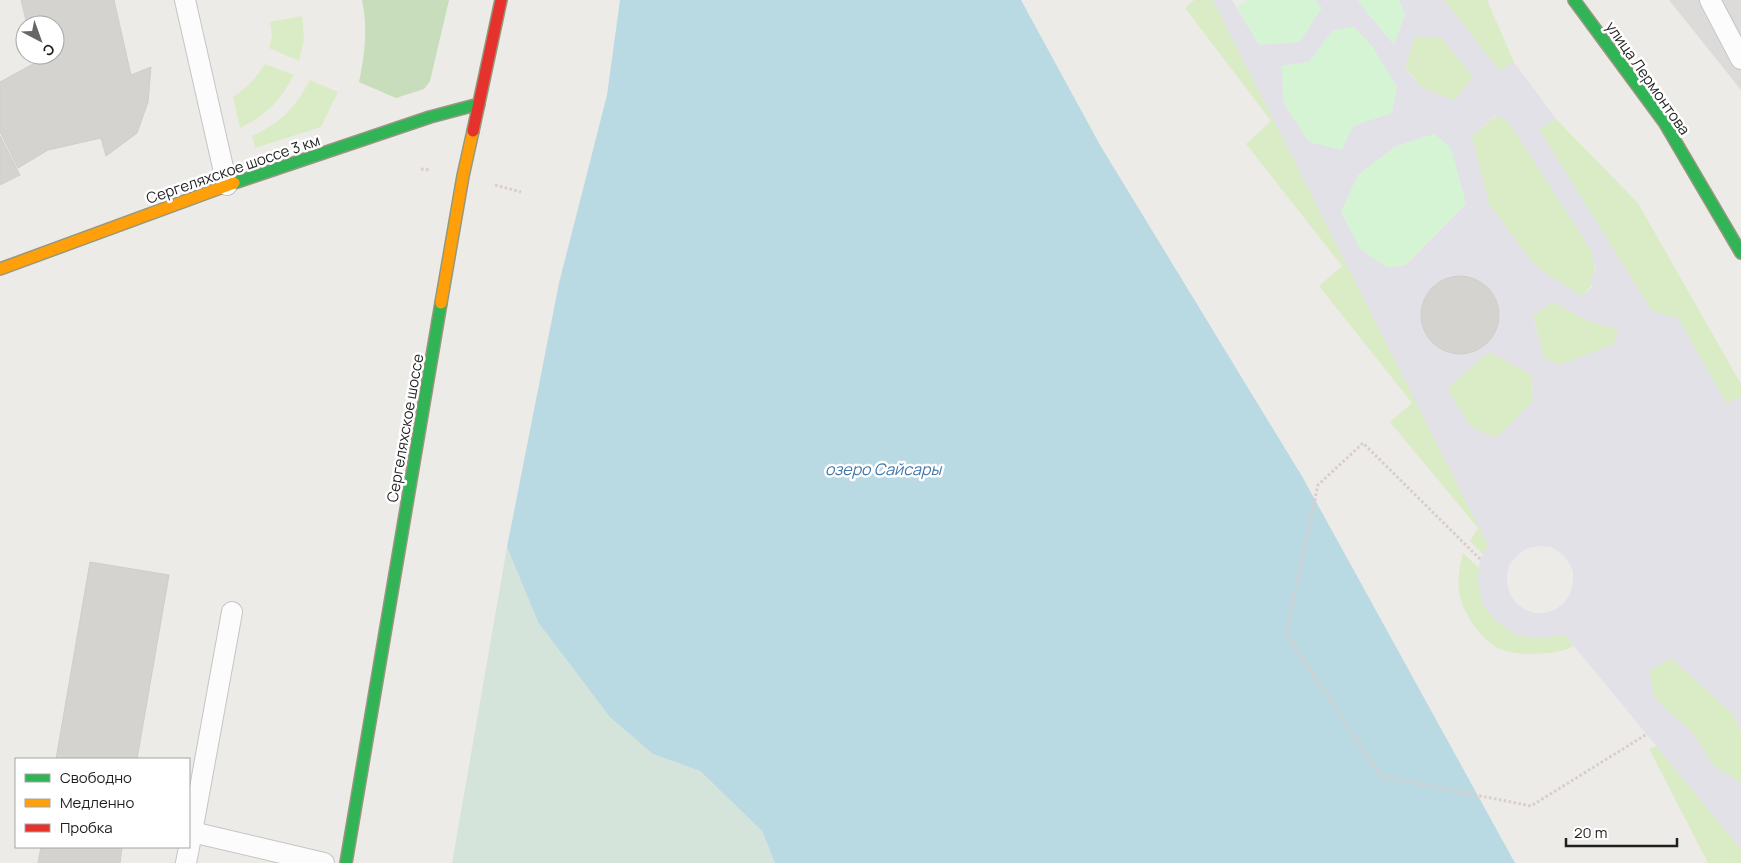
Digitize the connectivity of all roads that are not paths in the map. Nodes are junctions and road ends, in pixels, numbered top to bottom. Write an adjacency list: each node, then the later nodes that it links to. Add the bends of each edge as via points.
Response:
1 (185, 0): 7 (lane)
2 (501, 0): 6 (main road, Сергеляхское шоссе)
3 (1574, 0): 8 (main road, улица Лермонтова, via 1664,122)
4 (1710, 0): 5 (lane)
5 (1741, 59)
6 (479, 104): 7 (main road, Сергеляхское шоссе 3 км, via 430,117); 16 (main road, Сергеляхское шоссе, via 463,176)
7 (227, 185): 9 (main road, Сергеляхское шоссе 3 км)
8 (1741, 253)
9 (0, 269)
10 (232, 612): 11 (lane)
11 (192, 832): 12 (lane); 15 (lane)
12 (190, 842)
13 (189, 848): 14 (lane)
14 (186, 863)
15 (324, 863)
16 (346, 863)

